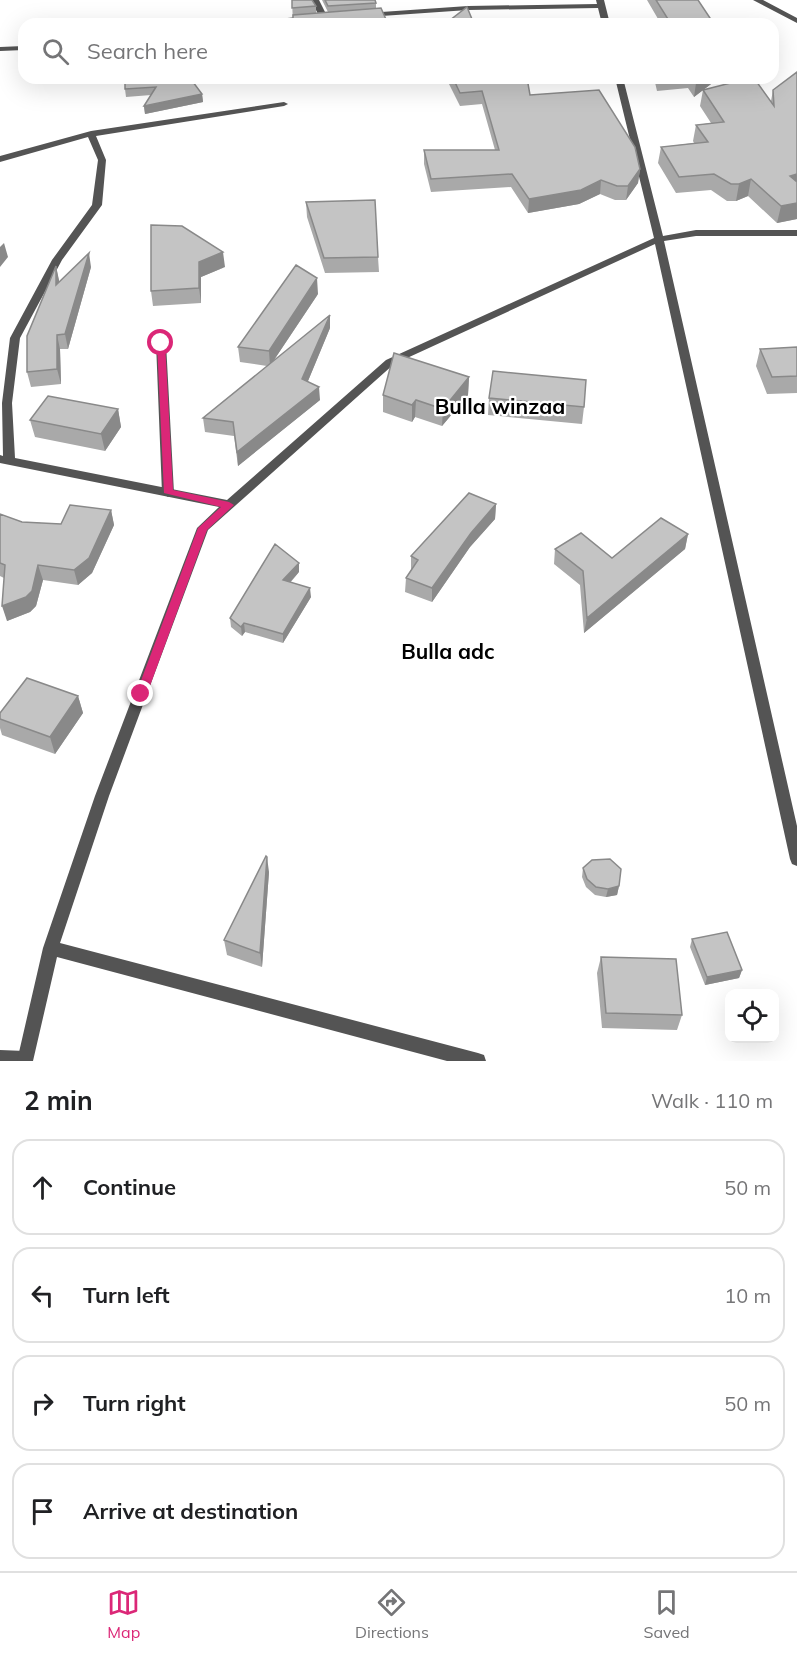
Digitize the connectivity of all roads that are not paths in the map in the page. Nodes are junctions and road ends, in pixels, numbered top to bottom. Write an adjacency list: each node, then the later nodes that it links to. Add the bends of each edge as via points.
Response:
1 (315, 0): 4 (street)
2 (757, 0): 9 (street)
3 (601, 3): 6 (street); 8 (street)
4 (323, 16): 5 (street); 7 (street)
5 (333, 16)
6 (353, 16)
7 (304, 18)
8 (605, 18)
9 (795, 18)
10 (18, 48): 11 (street)
11 (0, 49)
12 (621, 84): 17 (street)
13 (284, 104): 14 (street)
14 (91, 134): 15 (street); 19 (street, via 102,160 97,205 57,260 15,338)
15 (0, 159)
16 (797, 233): 17 (street, via 696,233)
17 (659, 239): 21 (street, via 390,362); 22 (street)
18 (161, 343): 20 (street)
19 (4, 460): 20 (street)
20 (168, 493): 21 (street)
21 (229, 505): 23 (street, via 203,528 192,554 102,796)
22 (797, 859)
23 (51, 948): 25 (street); 26 (street)
24 (0, 1058): 25 (street)
25 (25, 1060)
26 (478, 1061)

